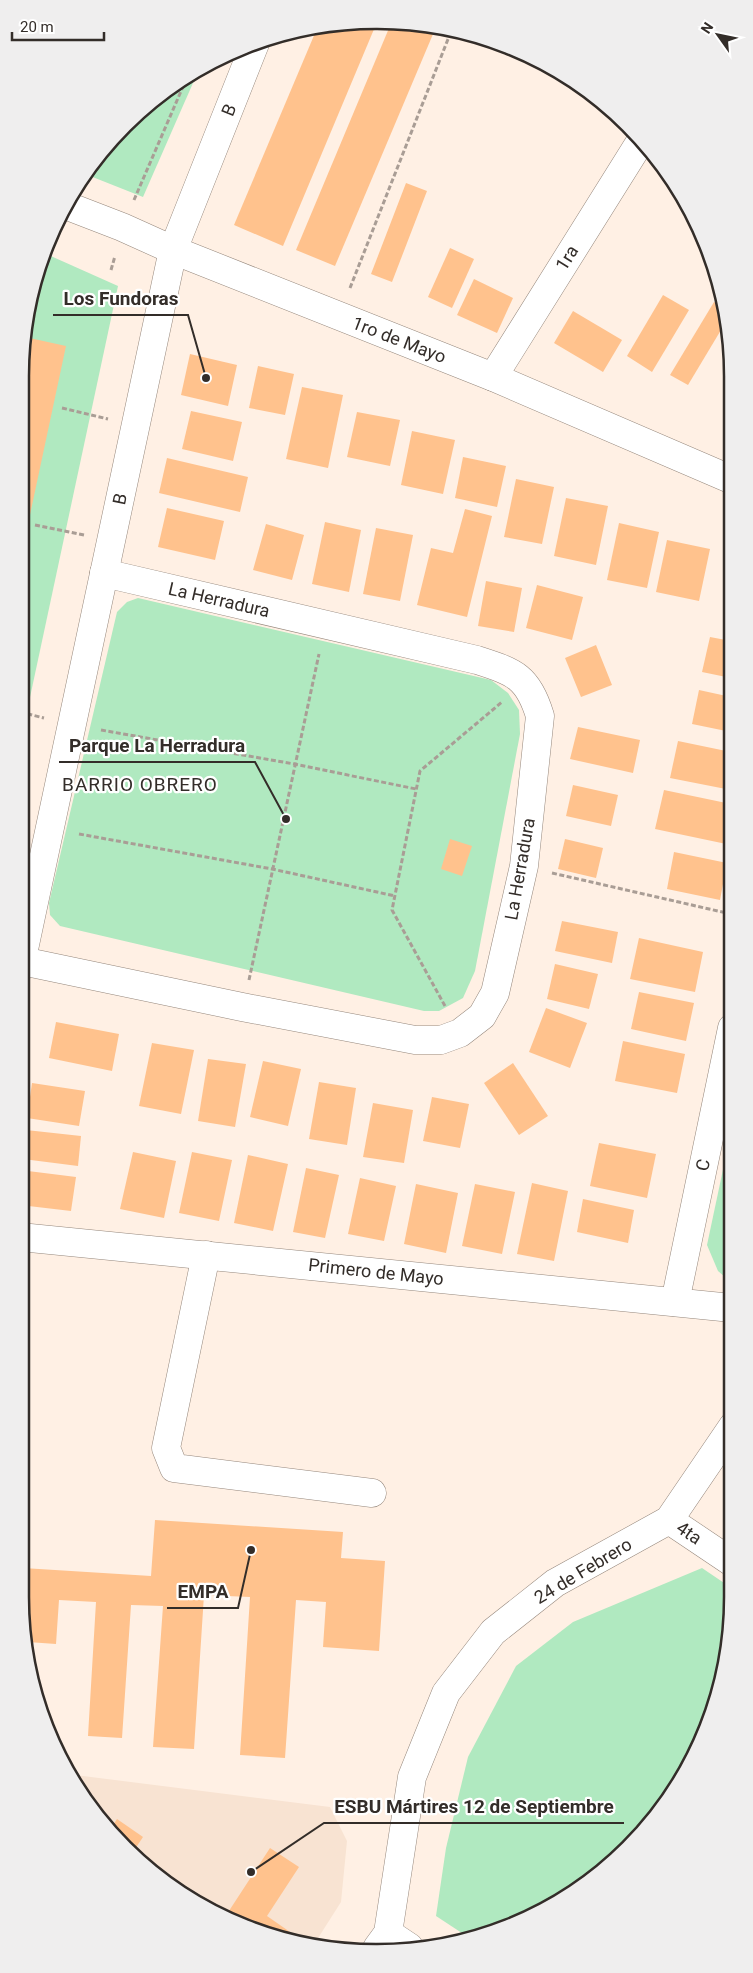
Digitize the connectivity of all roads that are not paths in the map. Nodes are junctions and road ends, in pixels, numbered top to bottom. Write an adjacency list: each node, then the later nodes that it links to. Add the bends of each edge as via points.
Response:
1 (252, 52): 4 (street, B)
2 (637, 146): 5 (street, 1ra)
3 (73, 208): 4 (street, 1ro de Mayo)
4 (173, 250): 5 (street, 1ro de Mayo); 7 (street, B)
5 (493, 377): 6 (street, 1ro de Mayo)
6 (724, 476)
7 (104, 573): 8 (street, B); 9 (street, La Herradura, via 477,660 507,670 534,696 540,716 524,866 495,993 482,1016 460,1033 441,1040 415,1040)
8 (29, 926)
9 (29, 966)
10 (724, 1066): 13 (street, C)
11 (29, 1238): 12 (street, Primero de Mayo)
12 (206, 1255): 13 (street, Primero de Mayo); 16 (street, via 166,1448 174,1468)
13 (675, 1302): 14 (street, Primero de Mayo)
14 (724, 1307)
15 (724, 1439): 17 (street, 24 de Febrero)
16 (372, 1493)
17 (669, 1520): 18 (street, 4ta); 19 (street, 24 de Febrero, via 555,1584 493,1632 446,1694 412,1777)
18 (724, 1557)
19 (391, 1943)

